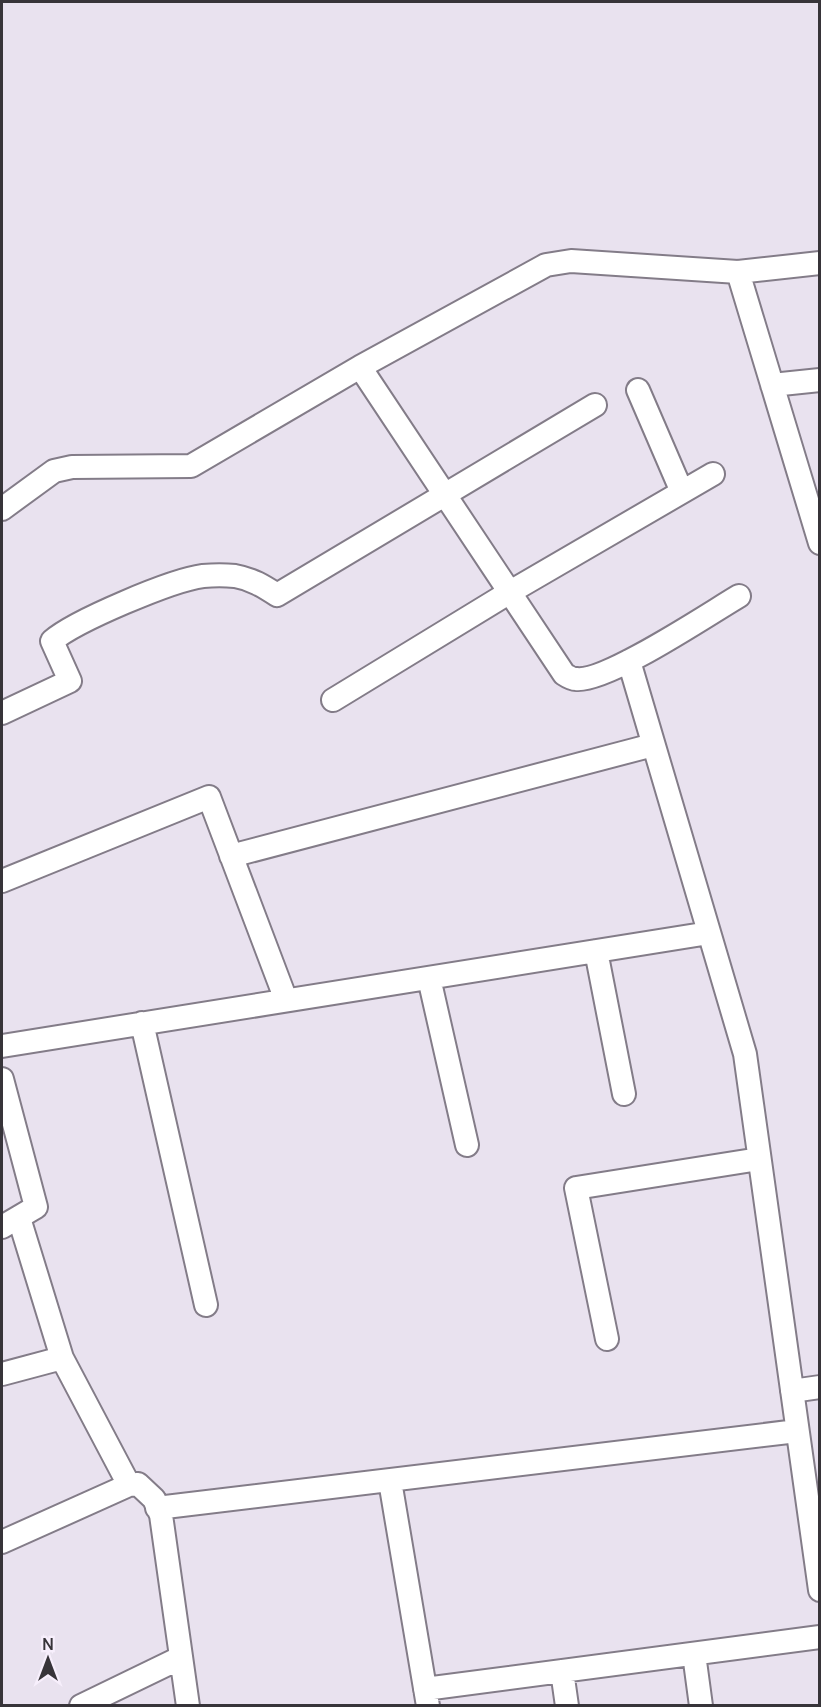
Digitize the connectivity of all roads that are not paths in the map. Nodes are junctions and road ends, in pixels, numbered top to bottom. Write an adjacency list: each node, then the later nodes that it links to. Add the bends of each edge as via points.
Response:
1 (819, 263): 2 (street)
2 (738, 272): 3 (street, via 571,261 546,265); 5 (street)
3 (360, 367): 10 (street); 11 (street, via 191,466 72,467 54,471)
4 (819, 380): 5 (street)
5 (772, 385): 12 (street)
6 (638, 390): 9 (street)
7 (595, 405): 10 (street)
8 (713, 474): 9 (street)
9 (682, 492): 13 (street)
10 (445, 494): 13 (street); 17 (street, via 277,595 254,580 203,576 64,630 52,641 70,681)
11 (2, 509)
12 (819, 543)
13 (510, 592): 15 (street, via 564,674 576,680 592,677); 16 (street)
14 (739, 596): 15 (street)
15 (629, 661): 18 (street)
16 (333, 700)
17 (2, 713)
18 (653, 745): 19 (street); 21 (street)
19 (231, 856): 20 (street, via 208,797); 24 (street)
20 (2, 880)
21 (709, 933): 22 (street); 30 (street, via 745,1054)
22 (596, 951): 23 (street); 28 (street)
23 (429, 978): 24 (street); 29 (street)
24 (286, 1000): 25 (street)
25 (142, 1023): 26 (street); 32 (street)
26 (2, 1046)
27 (2, 1079): 31 (street, via 36,1207)
28 (624, 1094)
29 (466, 1145)
30 (759, 1159): 33 (street, via 576,1188); 37 (street)
31 (10, 1222): 34 (street)
32 (206, 1305)
33 (607, 1339)
34 (62, 1358): 35 (street); 40 (street)
35 (2, 1374)
36 (819, 1387): 37 (street)
37 (792, 1391): 38 (street)
38 (797, 1431): 39 (street); 43 (street)
39 (390, 1481): 41 (street); 48 (street)
40 (129, 1485): 41 (street, via 138,1484 154,1499); 42 (street)
41 (157, 1508): 46 (street)
42 (2, 1542)
43 (819, 1590)
44 (819, 1637): 45 (street)
45 (694, 1654): 47 (street); 52 (street)
46 (180, 1658): 49 (street); 50 (street)
47 (562, 1671): 48 (street); 51 (street)
48 (426, 1697)
49 (81, 1706)
50 (188, 1706)
51 (567, 1706)
52 (701, 1706)

